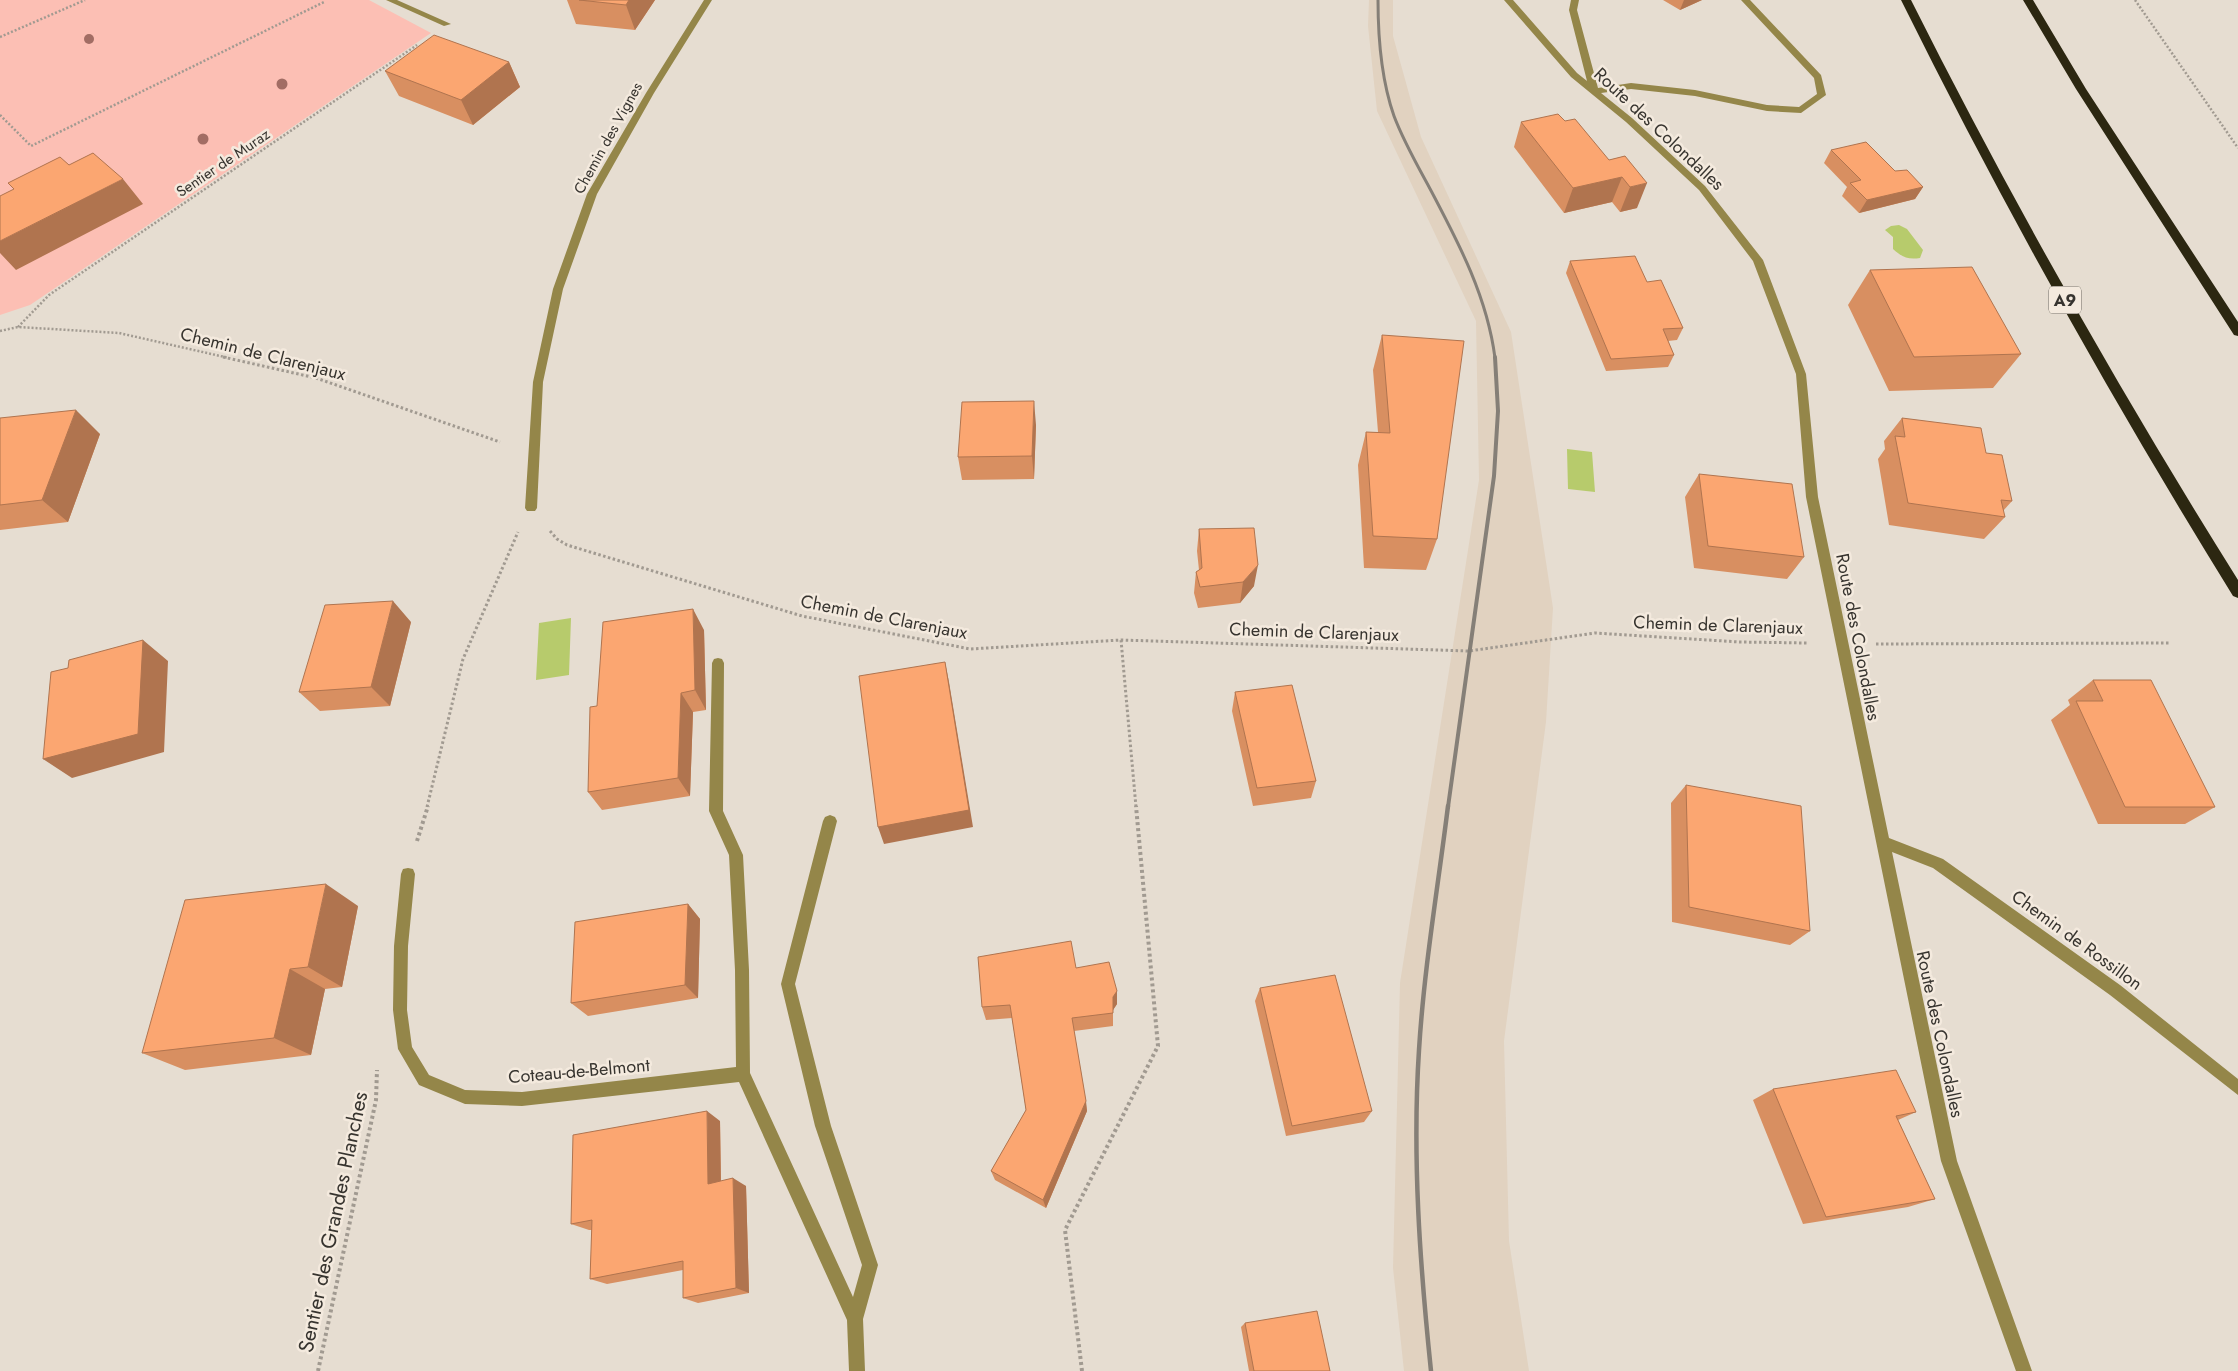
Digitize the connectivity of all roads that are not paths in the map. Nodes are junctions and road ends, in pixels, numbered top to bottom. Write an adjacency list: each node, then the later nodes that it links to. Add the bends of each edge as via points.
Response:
1 (390, 0): 8 (street)
2 (708, 0): 11 (street, Chemin des Vignes, via 592,194 558,289 538,382)
3 (1508, 0): 9 (street, Route des Colondalles, via 1574,75)
4 (1575, 0): 9 (street, via 1574,10)
5 (1745, 0): 9 (street, via 1818,77 1822,95 1801,110 1767,108 1695,93 1632,86)
6 (1906, 0): 12 (highway, A9, via 2025,230 2110,381)
7 (2028, 0): 10 (highway)
8 (447, 24)
9 (1594, 91): 15 (street, Route des Colondalles, via 1702,188 1758,260 1801,374 1812,497)
10 (2238, 332)
11 (531, 508)
12 (2238, 592)
13 (718, 662): 17 (street, via 716,812 736,855)
14 (830, 821): 19 (street, via 788,984 822,1126 870,1265)
15 (1882, 842): 18 (street, Chemin de Rossillon, via 1938,863 2115,990); 21 (street, Route des Colondalles, via 1950,1161)
16 (408, 874): 17 (street, Coteau-de-Belmont, via 400,946 400,1010 405,1049 424,1080 465,1097 522,1099)
17 (743, 1074): 19 (street)
18 (2238, 1088)
19 (854, 1320): 20 (street)
20 (857, 1371)
21 (2024, 1371)

